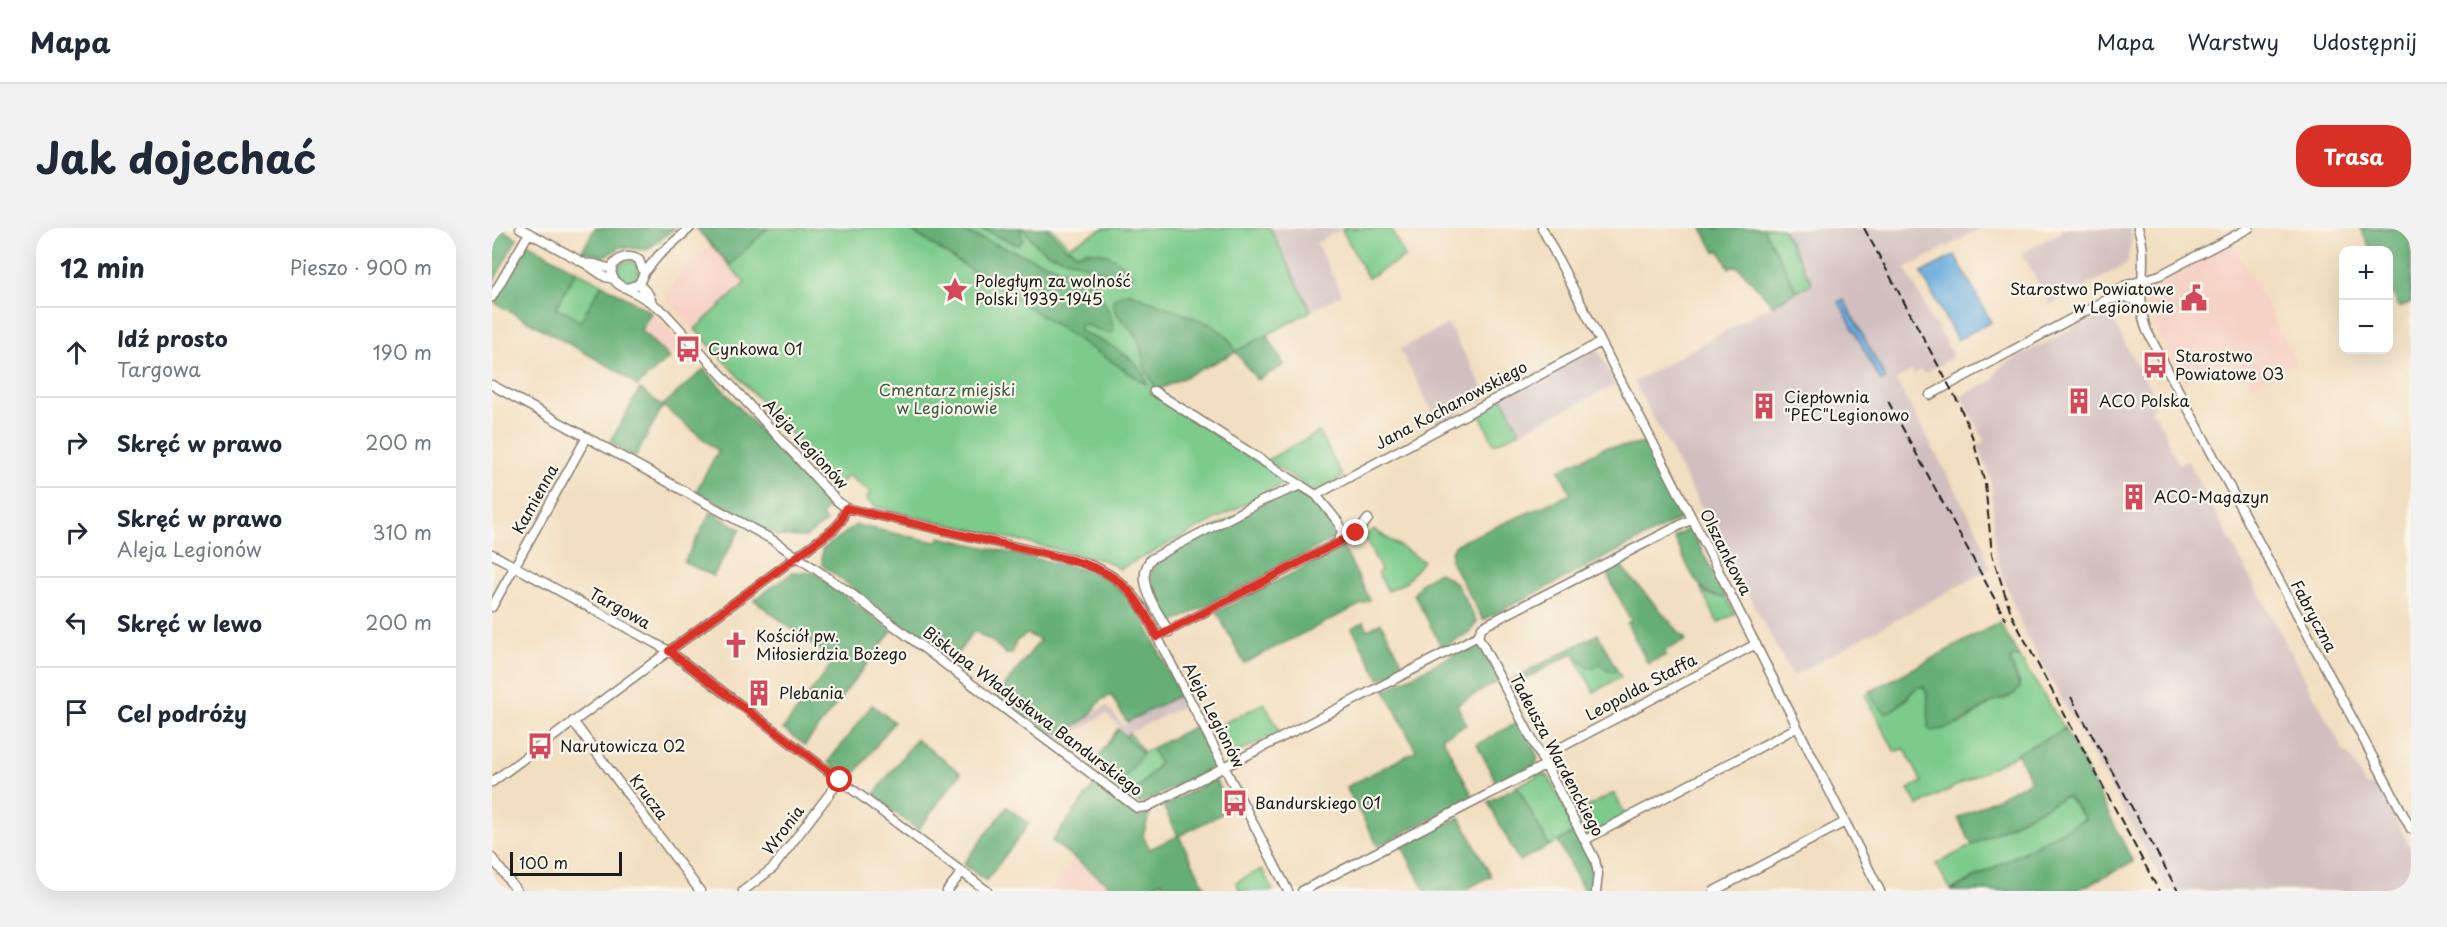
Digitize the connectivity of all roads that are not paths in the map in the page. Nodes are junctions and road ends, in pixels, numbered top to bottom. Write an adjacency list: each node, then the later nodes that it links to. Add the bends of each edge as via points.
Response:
1 (520, 228): 6 (street)
2 (690, 228): 7 (street)
3 (1542, 228): 20 (street, Olszankowa)
4 (2138, 228): 13 (street, Fabryczna, via 2144,253)
5 (2249, 228): 13 (street, via 2160,275)
6 (529, 233): 9 (street); 16 (street)
7 (659, 255): 8 (street); 11 (street)
8 (640, 261): 10 (street, via 624,256); 11 (street)
9 (586, 264): 10 (street); 12 (street)
10 (612, 268): 12 (street)
11 (644, 273): 14 (street)
12 (614, 279): 15 (street)
13 (2142, 279): 17 (street, via 2124,286); 19 (street, Fabryczna)
14 (639, 284): 15 (street); 18 (street, Aleja Legionów)
15 (627, 288): 18 (street, Aleja Legionów)
16 (492, 297)
17 (2106, 300): 19 (street, via 2125,297); 23 (street)
18 (652, 303): 28 (street, Aleja Legionów)
19 (2140, 303): 49 (street, Fabryczna, via 2147,331)
20 (1601, 342): 26 (street, Jana Kochanowskiego); 31 (street, Olszankowa)
21 (492, 385): 24 (street, Biskupa Władysława Bandurskiego)
22 (1154, 391): 25 (street)
23 (1930, 395)
24 (586, 437): 34 (street, Biskupa Władysława Bandurskiego, via 771,539); 35 (street, Kamienna)
25 (1300, 485): 26 (street); 37 (street, via 1151,559 1144,568 1144,583)
26 (1316, 495): 32 (street, via 1339,523 1342,536)
27 (869, 504): 29 (street)
28 (846, 508): 29 (street, Aleja Legionów); 34 (street, via 836,527)
29 (862, 512): 39 (street, Aleja Legionów, via 1099,568 1132,592)
30 (1368, 519): 32 (street, via 1358,532)
31 (1692, 519): 38 (street, Biskupa Władysława Bandurskiego, via 1482,627); 40 (street, Olszankowa)
32 (1338, 542): 37 (street)
33 (492, 554): 35 (street, Targowa)
34 (796, 557): 41 (street); 45 (street, Biskupa Władysława Bandurskiego, via 849,592 1137,808 1147,807)
35 (515, 567): 36 (street, Kamienna); 41 (street, Targowa)
36 (492, 607)
37 (1169, 632): 39 (street)
38 (1478, 636): 44 (street, Tadeusza Wardenckiego); 45 (street, Biskupa Władysława Bandurskiego)
39 (1157, 637): 45 (street, Aleja Legionów)
40 (1756, 644): 43 (street, Olszankowa); 44 (street, Leopolda Staffa)
41 (669, 651): 42 (street); 46 (street, Targowa)
42 (573, 721): 47 (street); 54 (street, Krucza)
43 (1797, 728): 48 (street, Olszankowa); 50 (street)
44 (1543, 761): 50 (street, Tadeusza Wardenckiego); 59 (street, Leopolda Staffa)
45 (1224, 767): 58 (street, Aleja Legionów)
46 (840, 780): 52 (street, Targowa); 55 (street, Wronia, via 773,868)
47 (492, 782)
48 (1845, 822): 61 (street); 62 (street, Olszankowa)
49 (2411, 829)
50 (1585, 840): 60 (street, Tadeusza Wardenckiego, via 1597,862)
51 (492, 858): 53 (street)
52 (962, 872): 56 (street); 57 (street, Targowa)
53 (517, 891)
54 (700, 891)
55 (743, 891)
56 (947, 891)
57 (987, 891)
58 (1288, 891)
59 (1302, 891)
60 (1596, 891)
61 (1714, 891)
62 (1880, 891)

